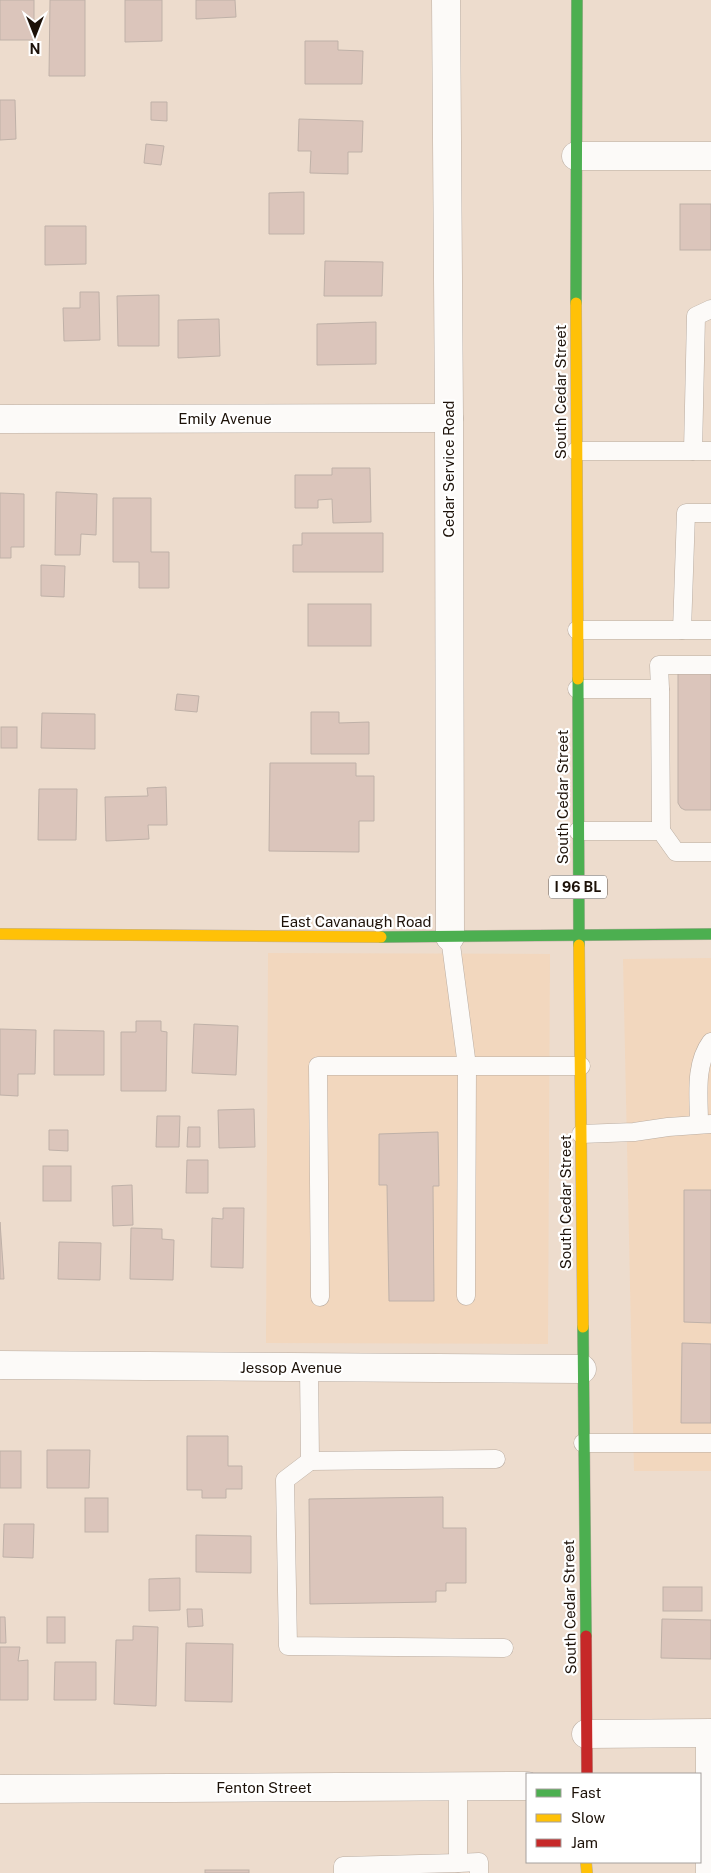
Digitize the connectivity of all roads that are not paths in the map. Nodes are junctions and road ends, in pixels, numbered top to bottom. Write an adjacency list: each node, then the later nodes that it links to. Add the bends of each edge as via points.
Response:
1 (446, 0): 6 (street, Cedar Service Road)
2 (577, 0): 3 (main road, South Cedar Street / I 96 BL)
3 (576, 156): 4 (street); 8 (main road, South Cedar Street / I 96 BL)
4 (711, 156)
5 (711, 309): 9 (lane, via 696,316)
6 (449, 418): 7 (street, Emily Avenue); 23 (street, Cedar Service Road)
7 (0, 419)
8 (576, 450): 9 (lane); 11 (main road, South Cedar Street / I 96 BL)
9 (702, 451)
10 (711, 513): 12 (lane, via 686,513)
11 (577, 630): 12 (lane); 15 (main road, South Cedar Street / I 96 BL)
12 (682, 630): 13 (lane)
13 (711, 630)
14 (711, 665): 16 (lane, via 659,665)
15 (577, 689): 16 (lane); 18 (main road, South Cedar Street / I 96 BL)
16 (660, 689): 17 (lane)
17 (661, 831): 18 (lane); 19 (lane, via 676,852)
18 (578, 832): 22 (main road, South Cedar Street / I 96 BL)
19 (711, 852)
20 (0, 934): 23 (main road, East Cavanaugh Road)
21 (711, 934): 22 (main road, East Cavanaugh Road)
22 (579, 935): 23 (main road, East Cavanaugh Road); 26 (main road, South Cedar Street / I 96 BL)
23 (450, 938): 25 (lane)
24 (711, 1042): 27 (lane, via 700,1063)
25 (467, 1066): 26 (lane); 29 (lane); 30 (lane, via 318,1066)
26 (581, 1066): 28 (main road, South Cedar Street / I 96 BL)
27 (705, 1124): 28 (lane)
28 (580, 1134): 33 (main road, South Cedar Street / I 96 BL)
29 (466, 1296)
30 (320, 1297)
31 (0, 1366): 32 (street, Jessop Avenue)
32 (309, 1368): 33 (street, Jessop Avenue); 37 (lane)
33 (582, 1369): 35 (main road, South Cedar Street / I 96 BL)
34 (711, 1442): 35 (lane)
35 (583, 1443): 40 (main road, South Cedar Street / I 96 BL)
36 (496, 1459): 37 (lane)
37 (310, 1461): 38 (lane, via 285,1480 288,1646)
38 (504, 1648)
39 (708, 1733): 40 (street); 48 (lane)
40 (586, 1734): 41 (main road, South Cedar Street / I 96 BL)
41 (587, 1773)
42 (526, 1786): 43 (street, Fenton Street)
43 (458, 1787): 44 (street, Fenton Street); 45 (lane)
44 (0, 1789)
45 (458, 1863): 46 (lane, via 343,1866); 47 (lane, via 479,1862)
46 (343, 1873)
47 (479, 1873)
48 (705, 1873)

